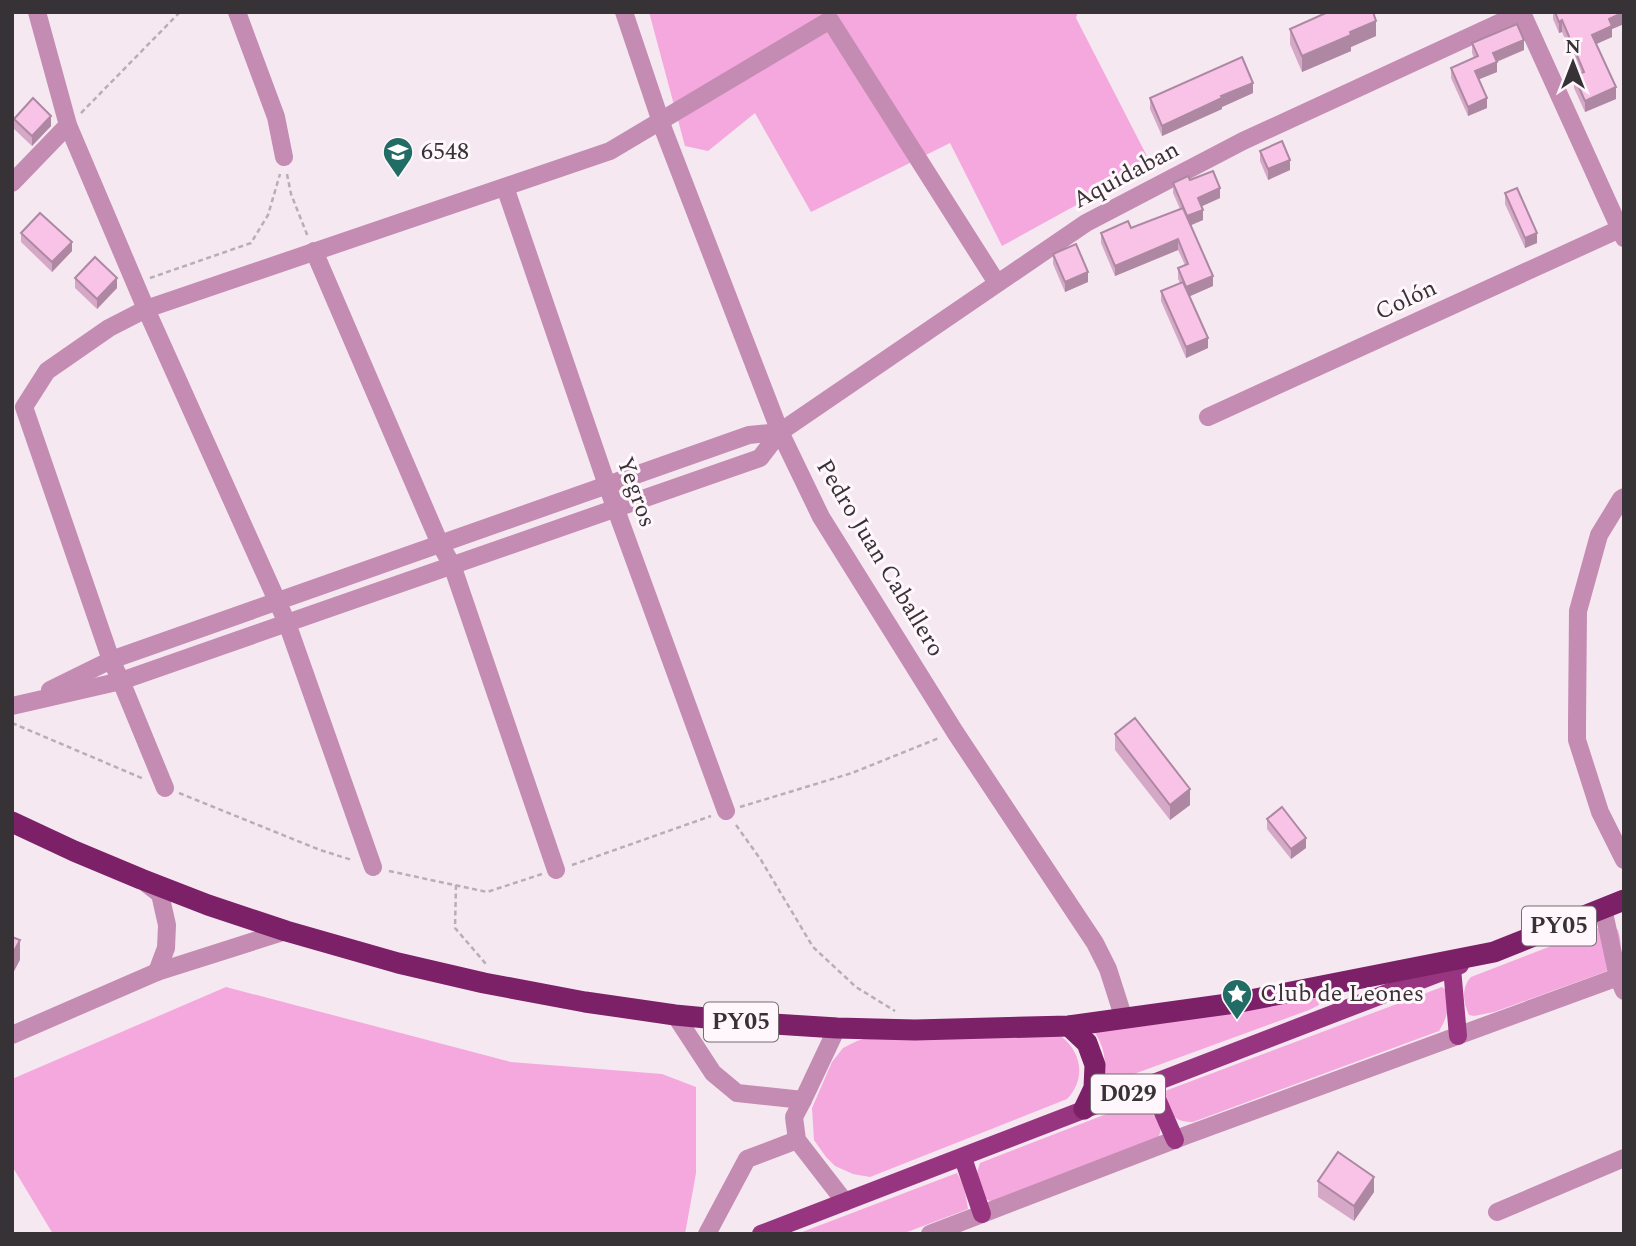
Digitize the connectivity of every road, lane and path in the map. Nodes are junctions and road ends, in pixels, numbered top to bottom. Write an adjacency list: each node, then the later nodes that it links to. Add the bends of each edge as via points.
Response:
1 (37, 12): 7 (street)
2 (180, 12): 7 (path)
3 (237, 12): 8 (street, via 276,117)
4 (624, 12): 6 (street, Pedro Juan Caballero)
5 (1522, 13): 11 (street); 14 (street, Aquidaban, via 1243,141 1086,223)
6 (661, 121): 10 (street, via 610,151); 14 (street, via 830,20); 17 (street, Pedro Juan Caballero)
7 (68, 125): 9 (street); 13 (street)
8 (284, 157): 12 (path, via 291,194); 13 (path, via 268,215 251,243)
9 (12, 183)
10 (505, 187): 12 (street); 18 (street, Yegros)
11 (1622, 231): 16 (street, Colón)
12 (314, 251): 15 (street); 21 (street)
13 (136, 283): 15 (street)
14 (998, 283): 17 (street, Aquidaban)
15 (146, 309): 23 (street); 25 (street, via 109,328 47,371 24,407)
16 (1208, 417)
17 (780, 432): 18 (street, via 749,435); 20 (street, via 760,458); 29 (street, Pedro Juan Caballero, via 821,517)
18 (607, 485): 20 (street, Yegros); 21 (street)
19 (1624, 498): 33 (street, via 1599,535 1578,611 1577,740 1600,812)
20 (615, 509): 22 (street); 31 (street, Yegros)
21 (440, 544): 22 (street); 23 (street)
22 (452, 565): 24 (street); 35 (street)
23 (277, 602): 24 (street); 25 (street)
24 (287, 623): 26 (street); 34 (street)
25 (111, 660): 26 (street); 27 (street)
26 (121, 681): 27 (street); 30 (street)
27 (17, 705)
28 (12, 723): 30 (path)
29 (955, 732): 31 (path, via 852,773); 47 (street, Pedro Juan Caballero, via 1095,943)
30 (164, 788): 34 (path)
31 (726, 811): 35 (path); 50 (path, via 813,947 856,987)
32 (12, 822): 36 (highway, PY05)
33 (1624, 860)
34 (373, 867): 37 (path)
35 (556, 870): 37 (path, via 487,892)
36 (141, 879): 40 (highway, PY05); 43 (street, via 160,894 167,925 166,948)
37 (456, 885): 45 (path, via 455,928)
38 (1624, 900): 39 (highway, PY05)
39 (1603, 908): 41 (highway, PY05); 44 (street)
40 (286, 931): 43 (street); 45 (highway, PY05)
41 (1494, 952): 42 (main road, D029); 47 (highway, PY05, via 1235,1003)
42 (1452, 968): 52 (main road); 53 (main road, D029)
43 (157, 972): 51 (street)
44 (1621, 984): 52 (street)
45 (506, 987): 46 (highway, PY05)
46 (675, 1015): 49 (highway, PY05); 54 (street, via 713,1073 737,1093)
47 (1124, 1019): 48 (highway, PY05)
48 (1069, 1026): 50 (highway, PY05); 55 (highway, via 1087,1043 1095,1065 1094,1088)
49 (837, 1028): 50 (highway, PY05); 54 (street)
50 (926, 1030)
51 (12, 1035)
52 (1458, 1036): 57 (street)
53 (1151, 1085): 55 (main road, D029); 57 (main road)
54 (803, 1100): 56 (street, via 794,1117)
55 (1084, 1109): 58 (main road, D029)
56 (797, 1140): 60 (street); 63 (street, via 747,1159)
57 (1175, 1140): 62 (street)
58 (963, 1158): 60 (main road, D029); 62 (main road)
59 (1624, 1158): 61 (street)
60 (845, 1202): 64 (main road, D029)
61 (1497, 1212)
62 (982, 1214): 65 (street)
63 (707, 1234)
64 (761, 1234)
65 (930, 1234)

